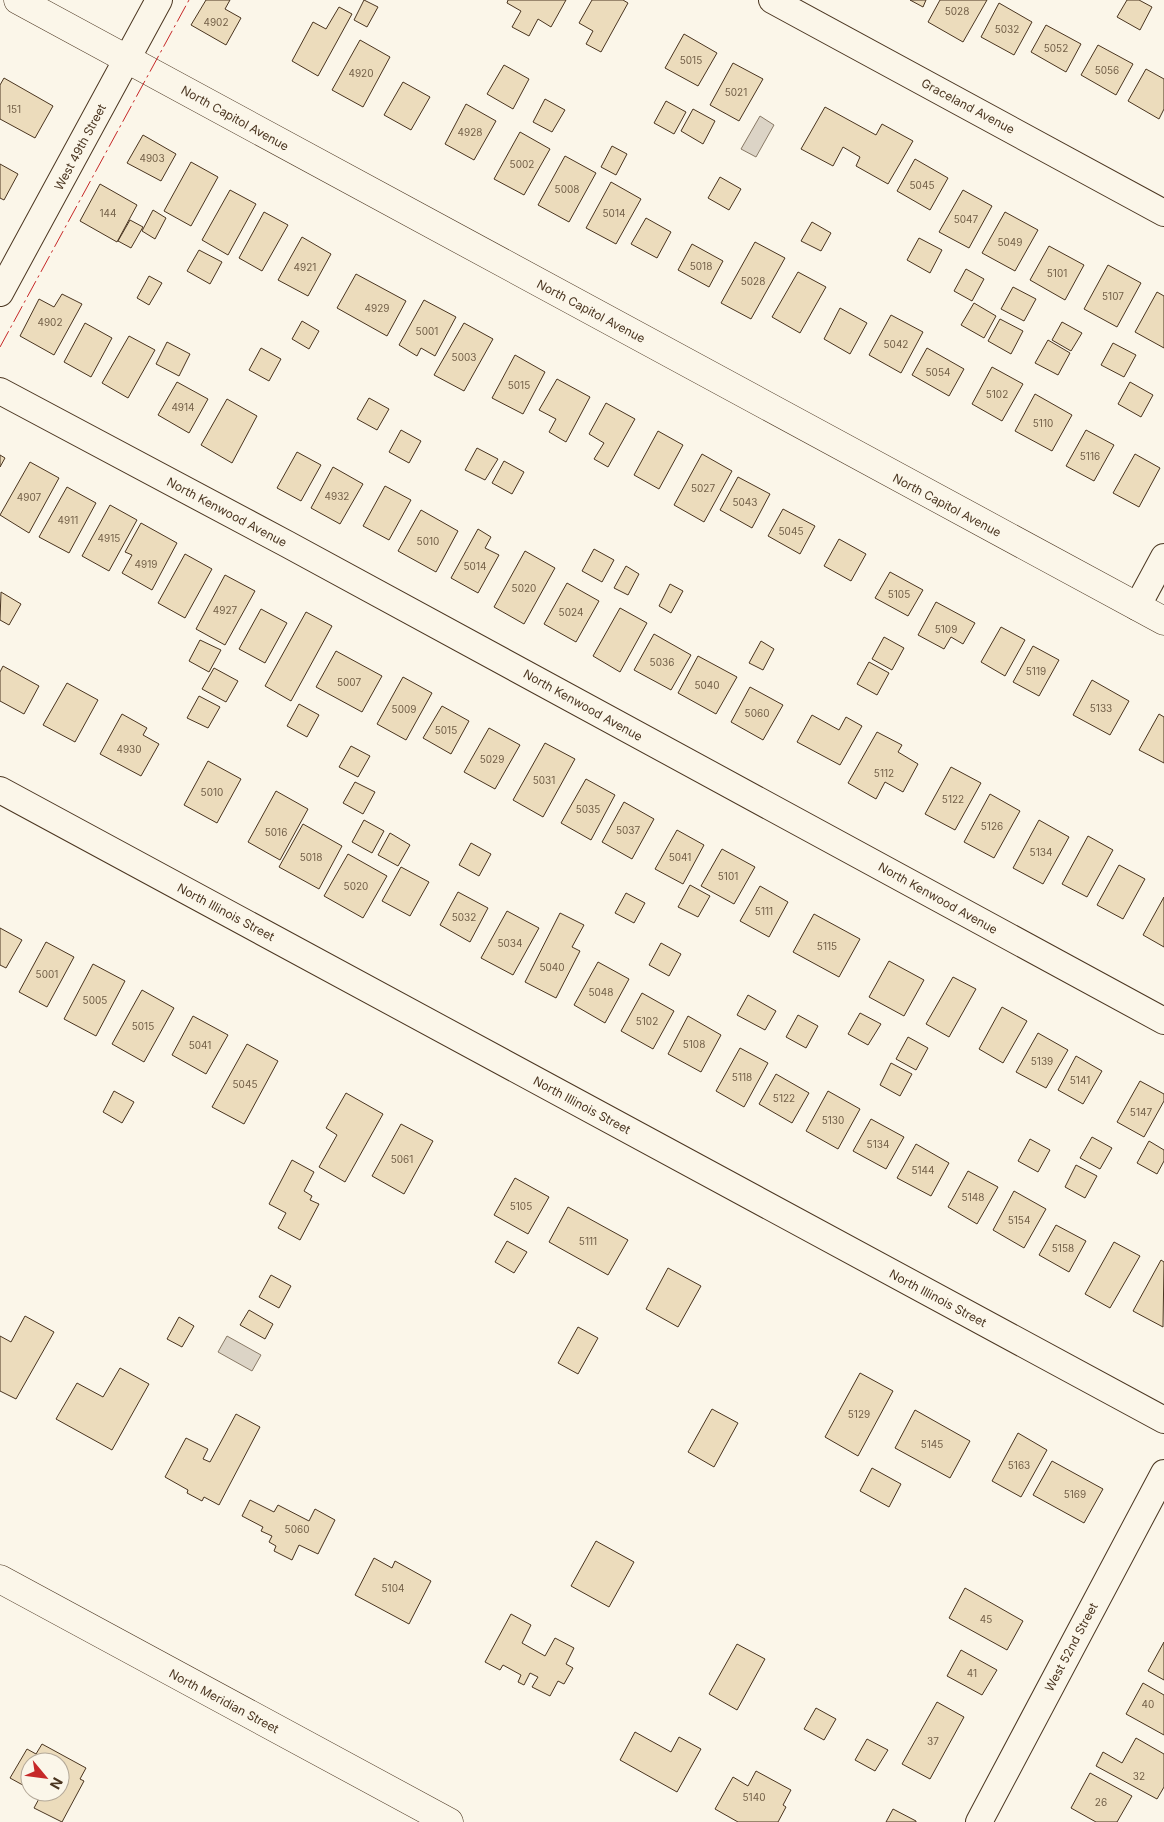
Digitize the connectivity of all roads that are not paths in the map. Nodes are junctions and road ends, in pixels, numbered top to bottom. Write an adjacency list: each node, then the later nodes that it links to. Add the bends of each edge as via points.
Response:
1 (18, 0): 4 (main road, North Capitol Avenue)
2 (159, 0): 4 (street, West 49th Street)
3 (772, 0): 5 (street, Graceland Avenue)
4 (127, 59): 6 (street, West 49th Street); 9 (main road, North Capitol Avenue)
5 (1164, 213)
6 (0, 294)
7 (0, 391): 12 (street, North Kenwood Avenue)
8 (1164, 557): 9 (street)
9 (1137, 606): 10 (main road, North Capitol Avenue)
10 (1164, 621)
11 (0, 790): 13 (street, North Illinois Street)
12 (1164, 1021)
13 (1164, 1420)
14 (1164, 1473): 17 (street, West 52nd Street)
15 (0, 1579): 16 (main road, North Meridian Street)
16 (449, 1822)
17 (979, 1822)

